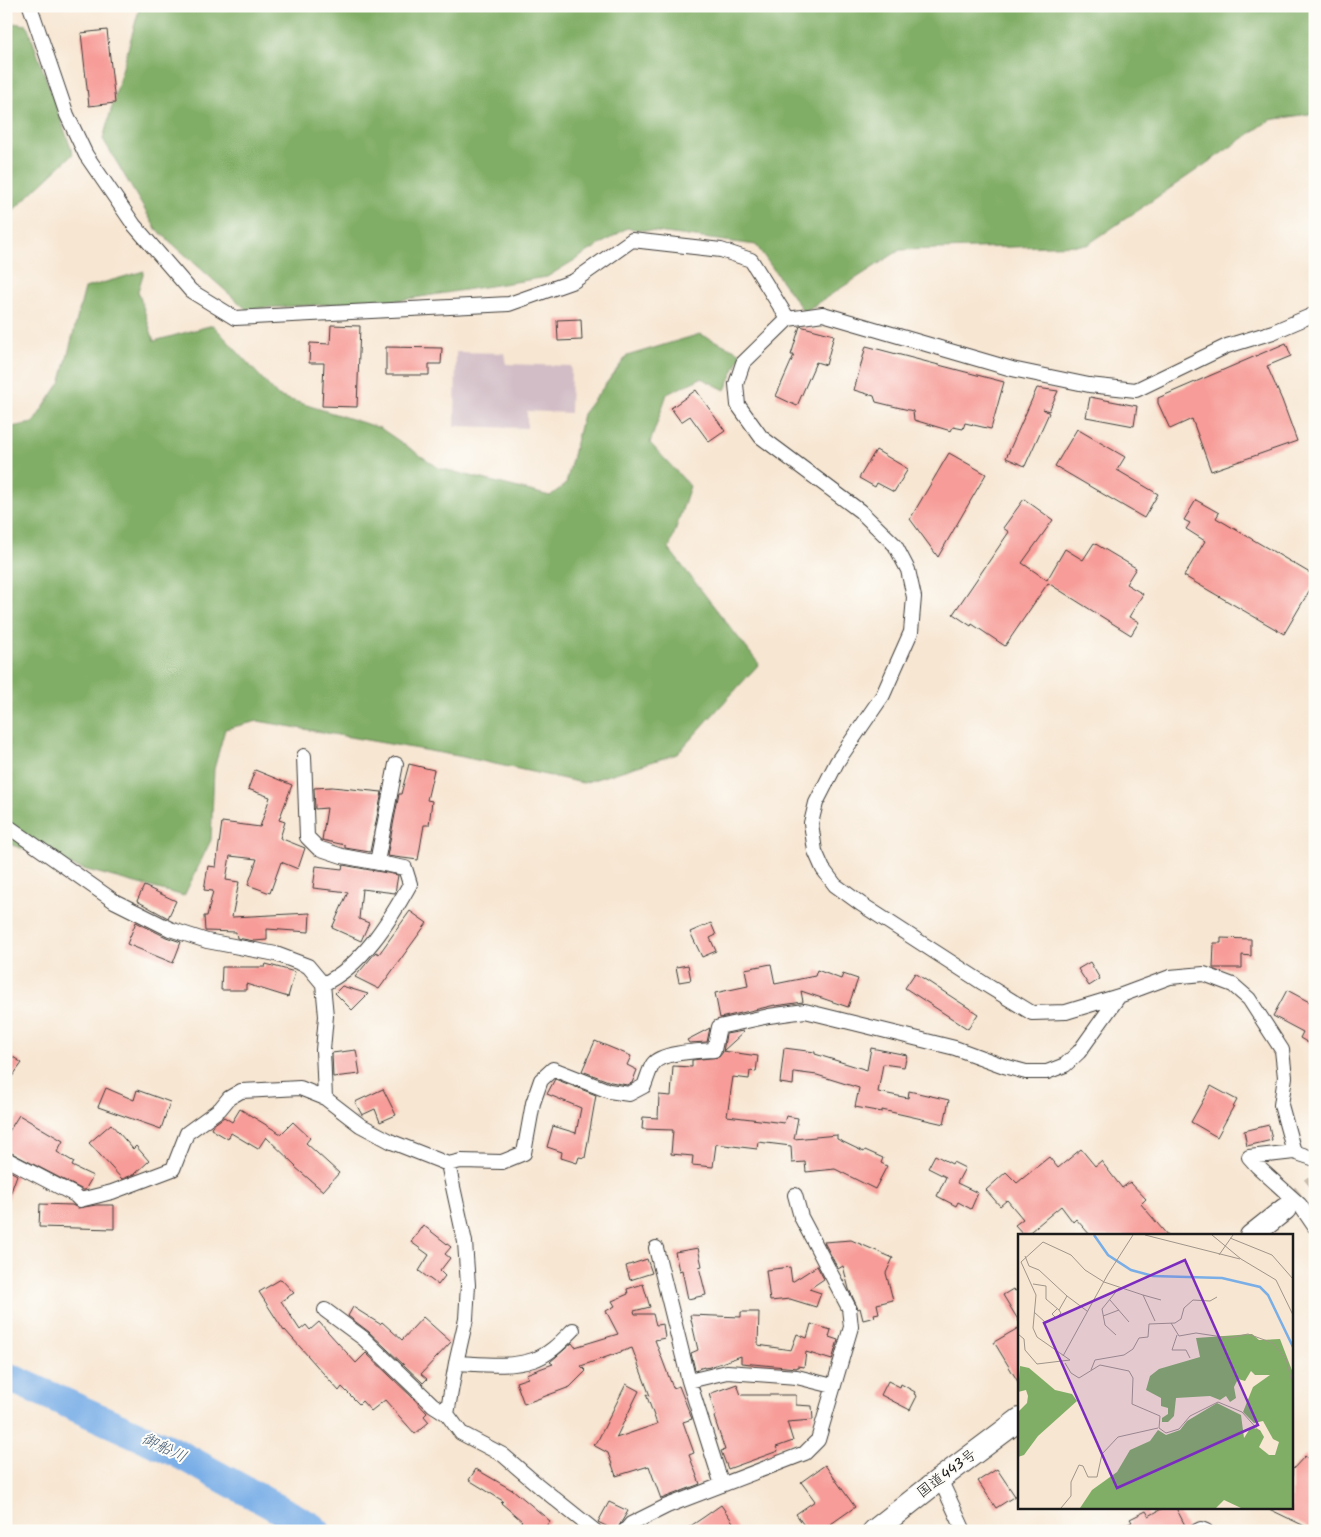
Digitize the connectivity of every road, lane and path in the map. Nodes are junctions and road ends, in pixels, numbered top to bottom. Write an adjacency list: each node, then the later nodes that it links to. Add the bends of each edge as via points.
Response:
1 (30, 6): 3 (street, via 67,115 86,155 134,225 191,291 235,318 508,304 574,281 632,240 721,250 751,260)
2 (1315, 314): 3 (street, via 1273,332 1227,346 1136,390 1089,385 1012,369 823,314)
3 (788, 319): 9 (street, via 744,362 736,384 738,405 761,437 860,511 895,545 908,570 914,597 911,632 883,695 837,762 816,803 811,823 815,851 823,869 835,885 861,904 1032,1013 1066,1012)
4 (304, 756): 7 (street, via 308,837 318,848)
5 (396, 764): 7 (street)
6 (6, 825): 8 (street, via 114,901 170,929 207,941 276,954 308,966)
7 (377, 862): 8 (street, via 405,868 410,884 395,911 360,956)
8 (323, 984): 10 (street, via 326,1016)
9 (1119, 996): 11 (street, via 1170,977 1204,974 1233,985 1249,999 1282,1050 1285,1077 1281,1105); 14 (street, via 1079,1052 1065,1065 1047,1072 1026,1072 954,1048 805,1011 719,1027 714,1050 659,1059 653,1063 644,1086 629,1094 609,1091 553,1069 542,1080 533,1103 524,1153 502,1162 461,1161)
10 (324, 1098): 12 (street, via 300,1088 241,1091 188,1133 173,1169 112,1192 80,1200); 14 (street, via 360,1125 392,1142)
11 (1294, 1152): 13 (street); 17 (street, via 1249,1157 1300,1205)
12 (6, 1159)
13 (1315, 1159)
14 (448, 1164): 22 (street, via 464,1242 468,1285 466,1319)
15 (795, 1195): 24 (street, via 801,1217 850,1308 851,1326)
16 (1285, 1209): 18 (highway)
17 (1315, 1228)
18 (1254, 1234)
19 (656, 1248): 23 (street)
20 (325, 1310): 25 (street, via 363,1338)
21 (573, 1330): 22 (street, via 553,1349 534,1360 500,1365)
22 (456, 1363): 25 (street)
23 (688, 1382): 24 (street, via 727,1372 797,1377); 28 (street)
24 (833, 1386): 28 (street, via 818,1440 813,1447 805,1454)
25 (447, 1414): 29 (street, via 461,1433 503,1455)
26 (1018, 1420): 27 (highway, 国道443号)
27 (940, 1478): 31 (highway, 国道443号); 32 (street)
28 (722, 1485): 30 (street, via 667,1506 631,1524)
29 (595, 1531)
30 (625, 1531)
31 (874, 1531)
32 (964, 1531)
33 (1197, 1531): 34 (street)
34 (1206, 1531)

